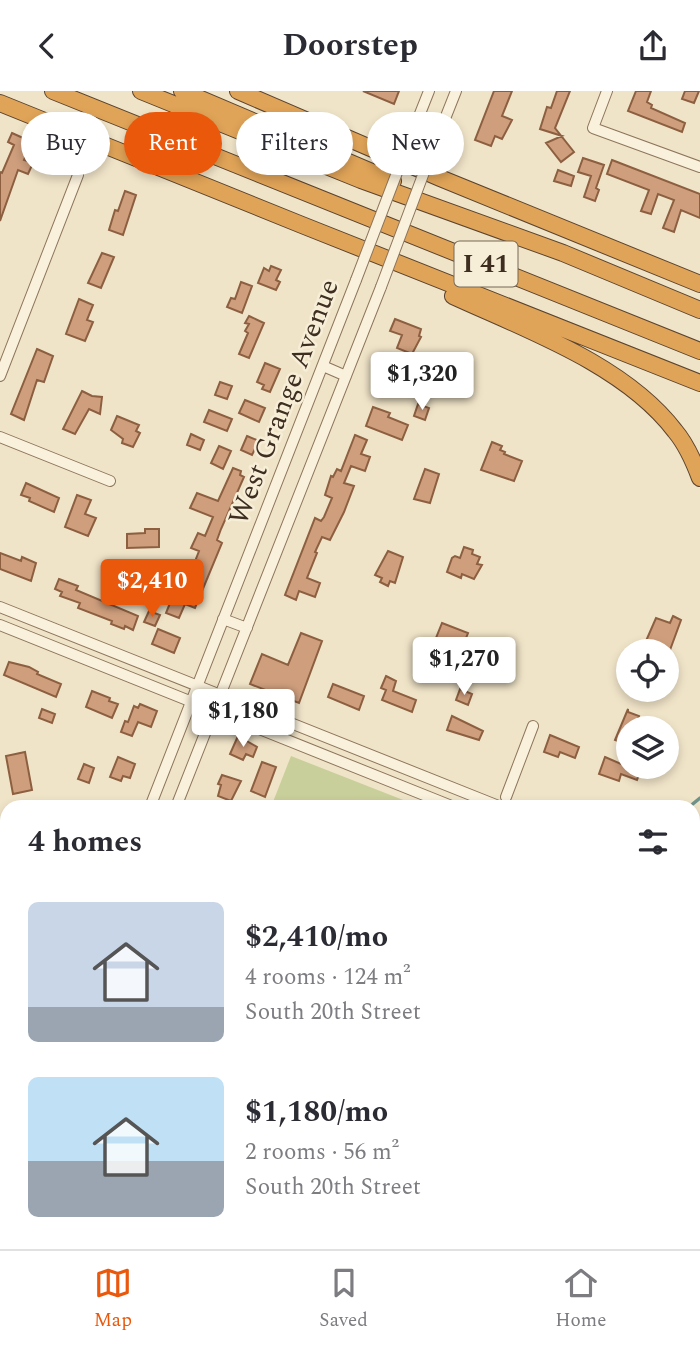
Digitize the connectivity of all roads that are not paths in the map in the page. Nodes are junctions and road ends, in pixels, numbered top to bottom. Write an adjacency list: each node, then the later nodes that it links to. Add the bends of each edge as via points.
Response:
1 (53, 91): 15 (highway, I 41)
2 (141, 91): 12 (highway, via 361,180)
3 (182, 91): 12 (highway, I 41)
4 (238, 91): 13 (highway)
5 (429, 91): 16 (street, West Grange Avenue, bridge)
6 (456, 91): 18 (street, West Grange Avenue, bridge)
7 (607, 91): 9 (street, via 593,128)
8 (0, 103): 11 (highway)
9 (700, 167)
10 (78, 175): 17 (street)
11 (302, 225): 19 (highway); 21 (highway, via 608,371 676,431)
12 (563, 253): 14 (highway, I 41)
13 (700, 283)
14 (700, 310)
15 (700, 351)
16 (323, 366): 18 (street); 24 (street, West Grange Avenue)
17 (0, 376)
18 (346, 376): 26 (street, West Grange Avenue)
19 (700, 383)
20 (0, 437): 22 (street)
21 (700, 478)
22 (110, 481)
23 (0, 607): 27 (street)
24 (223, 619): 26 (street); 27 (street, West Grange Avenue)
25 (0, 625): 29 (street)
26 (247, 628): 28 (street, West Grange Avenue)
27 (197, 686): 28 (street); 29 (street, West Grange Avenue)
28 (220, 695): 30 (street, West Grange Avenue); 37 (street)
29 (191, 702): 30 (street); 32 (street, West Grange Avenue)
30 (214, 711): 33 (street, West Grange Avenue); 36 (street)
31 (533, 726): 38 (street)
32 (168, 762): 33 (street); 34 (street, West Grange Avenue)
33 (190, 771): 35 (street, West Grange Avenue)
34 (153, 800)
35 (179, 800)
36 (436, 800)
37 (498, 800)
38 (504, 800)

